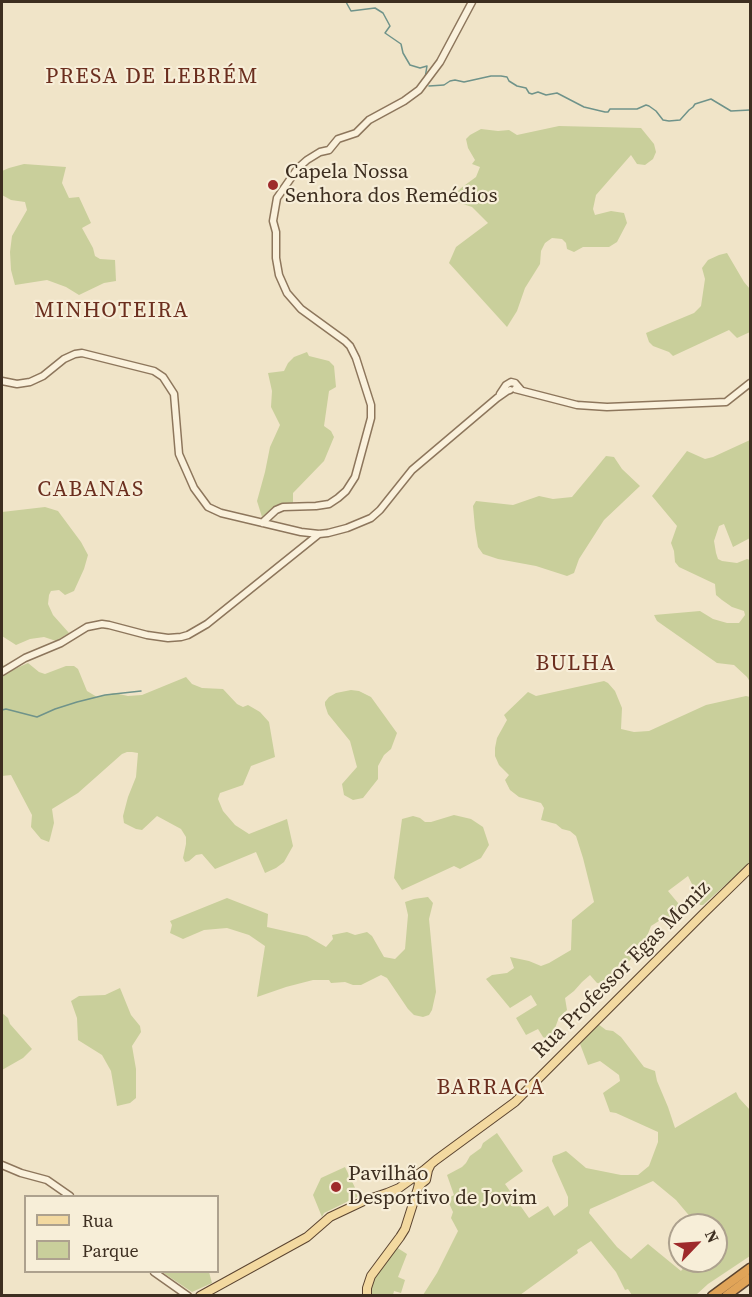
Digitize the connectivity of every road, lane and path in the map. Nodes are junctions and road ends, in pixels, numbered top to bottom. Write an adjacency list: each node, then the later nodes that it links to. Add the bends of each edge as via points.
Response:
1 (472, 2): 4 (street, via 435,71 419,90 369,120 356,133 339,139 329,150 307,160 277,198 273,220 276,258 287,293 301,309 350,346 371,405 371,418 355,477 346,491 329,504 283,507)
2 (2, 381): 4 (street, via 30,382 69,356 82,353 154,371 174,394 179,454 199,497 217,512)
3 (750, 383): 6 (street, via 726,402 598,407 515,387 412,470 371,518)
4 (262, 523): 5 (street)
5 (301, 532): 6 (street); 7 (street)
6 (319, 534): 7 (street)
7 (305, 545): 8 (street, via 188,635 168,638 102,624 87,627)
8 (2, 672)
9 (750, 868): 11 (main road, Rua Professor Egas Moniz, via 523,1095 432,1162)
10 (2, 1165): 12 (street, via 47,1180)
11 (420, 1179): 17 (main road, via 330,1217 307,1237); 18 (main road, via 402,1234 375,1269 368,1282)
12 (67, 1195)
13 (750, 1268): 19 (highway)
14 (155, 1273): 16 (street)
15 (750, 1278): 20 (highway)
16 (188, 1296)
17 (200, 1296)
18 (367, 1296)
19 (712, 1296)
20 (726, 1296)

